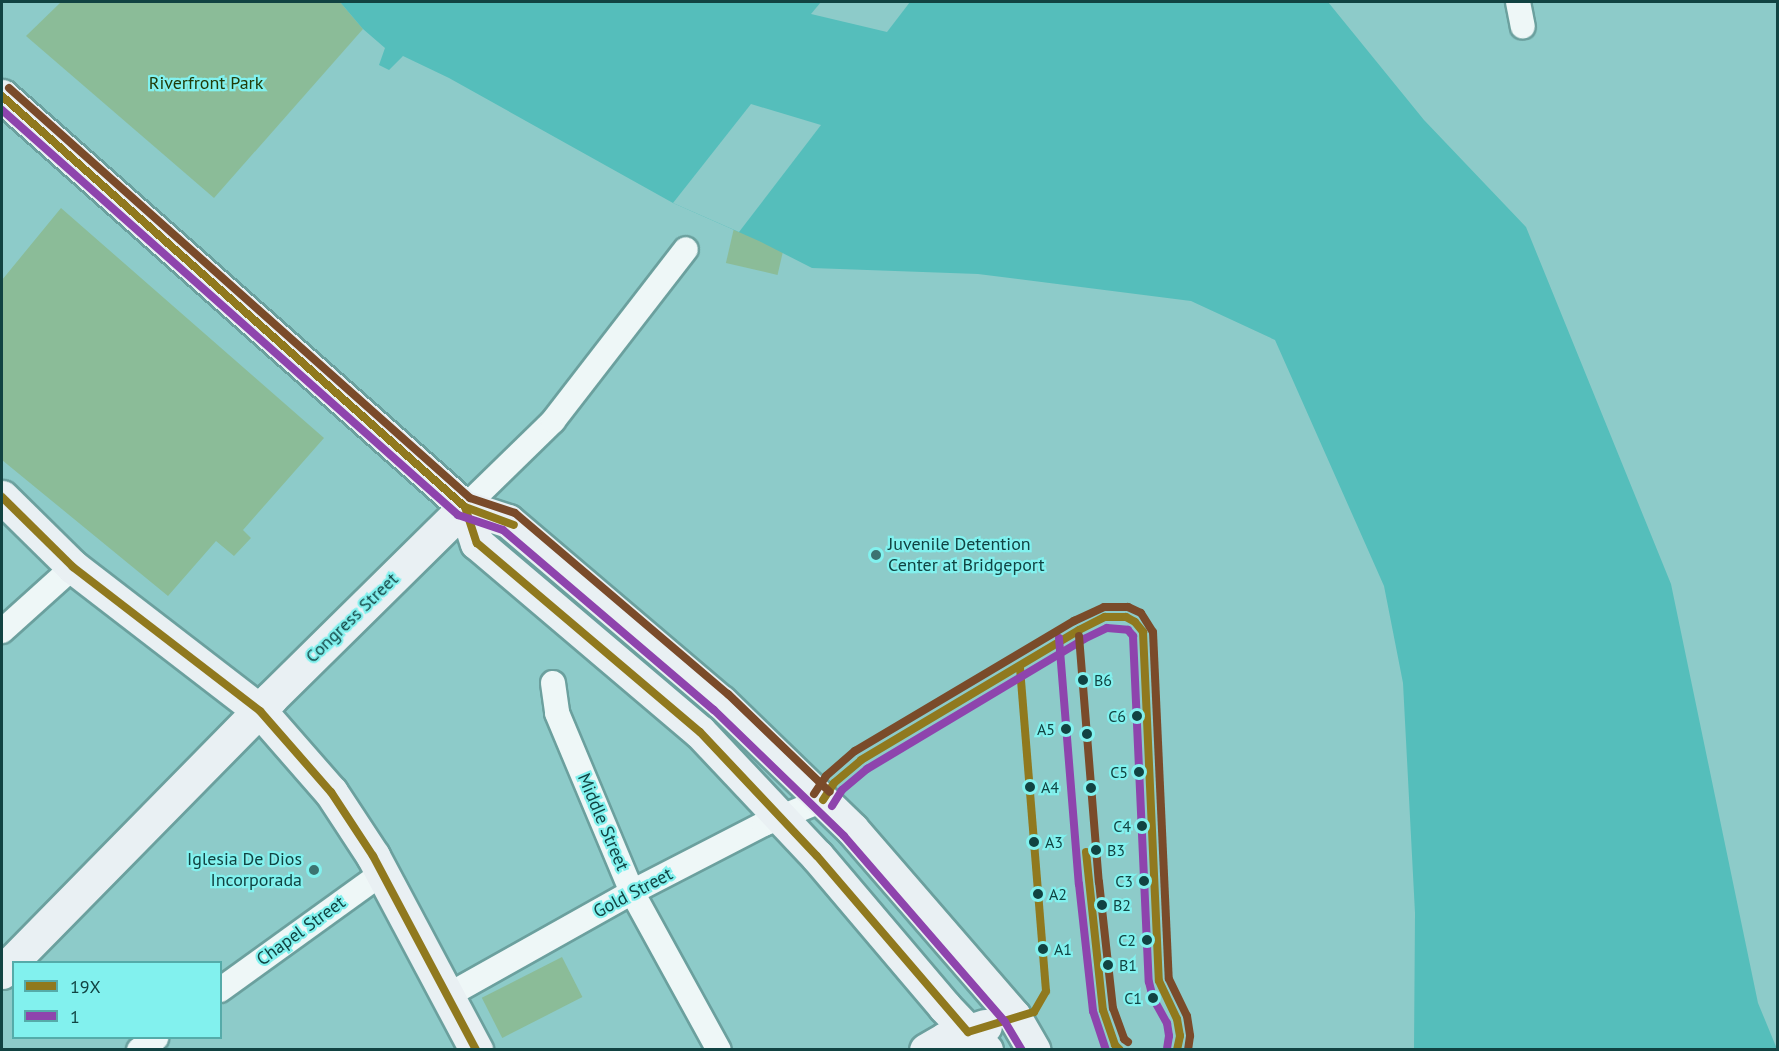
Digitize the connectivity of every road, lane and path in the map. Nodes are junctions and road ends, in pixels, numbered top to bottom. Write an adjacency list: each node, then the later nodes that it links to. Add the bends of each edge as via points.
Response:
1 (1518, 2): 2 (street)
2 (1523, 27)
3 (2, 96): 6 (main road)
4 (686, 249): 6 (street, Congress Street, via 554,421)
5 (2, 497): 7 (main road)
6 (465, 507): 10 (main road, Congress Street); 11 (main road, via 508,521 721,702); 12 (main road, via 477,543 699,732)
7 (73, 567): 8 (street); 10 (main road)
8 (2, 631)
9 (553, 683): 14 (street, Middle Street, via 557,713)
10 (260, 711): 13 (main road, via 331,792); 15 (main road, Congress Street)
11 (823, 800): 12 (street, Gold Street); 18 (main road)
12 (781, 816): 14 (street, Gold Street); 20 (main road)
13 (382, 873): 16 (street, Chapel Street); 17 (main road)
14 (632, 892): 17 (street, Gold Street); 23 (street, Middle Street)
15 (13, 961)
16 (222, 989)
17 (447, 996): 22 (main road)
18 (1014, 1016): 20 (main road); 25 (main road)
19 (155, 1039): 21 (street)
20 (977, 1041): 24 (main road)
21 (139, 1050)
22 (476, 1050)
23 (719, 1050)
24 (926, 1050)
25 (1034, 1050)

